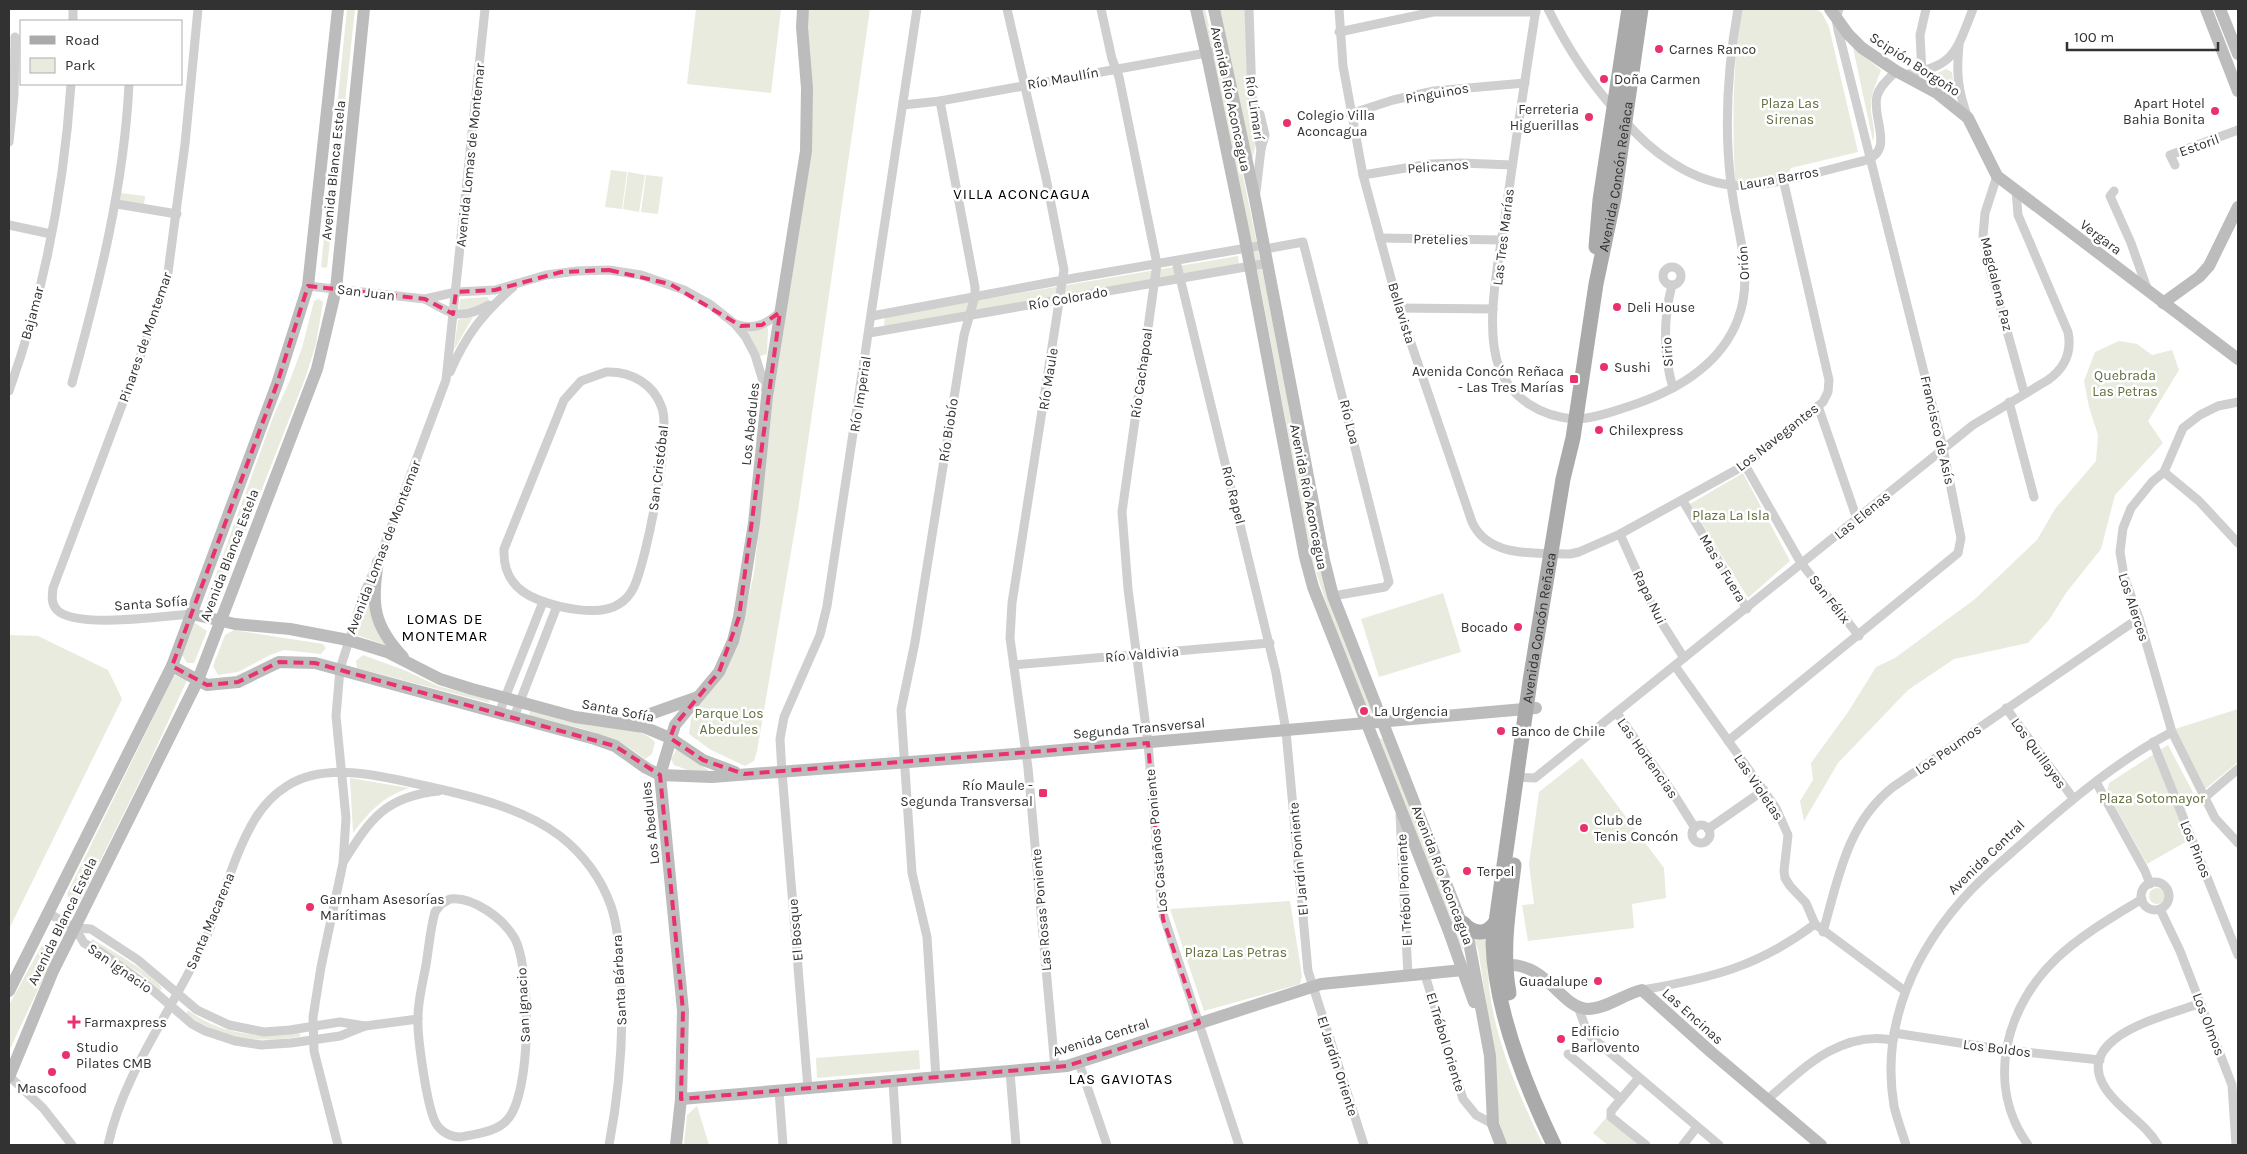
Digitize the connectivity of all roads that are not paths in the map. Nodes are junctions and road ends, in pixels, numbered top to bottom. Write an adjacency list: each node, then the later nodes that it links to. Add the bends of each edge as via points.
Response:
1 (198, 9): 58 (street, Pinares de Montemar)
2 (338, 9): 75 (street, Avenida Blanca Estela)
3 (364, 9): 76 (street, Avenida Blanca Estela)
4 (485, 9): 78 (street, Avenida Lomas de Montemar)
5 (803, 9): 86 (street, Los Abedules, via 808,135)
6 (917, 9): 39 (street, Río Imperial)
7 (1007, 9): 36 (street, Río Maule)
8 (1101, 9): 30 (street, Río Cachapoal)
9 (1196, 9): 28 (street, Avenida Río Aconcagua)
10 (1214, 9): 27 (street, Avenida Río Aconcagua)
11 (1249, 9): 55 (street, Río Limarí, via 1252,97 1261,150)
12 (1339, 9): 24 (street, Bellavista)
13 (1548, 9): 40 (street, Laura Barros, via 1580,66)
14 (1629, 9): 40 (main road, Avenida Concón Reñaca)
15 (1641, 9): 43 (main road, Avenida Concón Reñaca)
16 (1738, 9): 52 (street, Orión, via 1729,109)
17 (1926, 9): 31 (street, via 1920,35)
18 (1973, 9): 26 (street)
19 (2206, 9): 37 (street)
20 (2220, 9): 29 (street)
21 (1433, 10): 22 (street); 24 (street)
22 (1536, 10): 33 (street, Las Tres Marías)
23 (1835, 12): 32 (street, Scipión Borgoño, via 1862,48); 46 (street, Francisco de Asís)
24 (1340, 32): 41 (street, Bellavista)
25 (15, 37): 45 (street)
26 (1960, 43): 31 (street, via 1943,64); 42 (street, via 1957,81)
27 (1223, 50): 28 (street, Río Maullín); 55 (street, Avenida Río Aconcagua)
28 (1207, 52): 30 (street, Río Maullín); 64 (street, Avenida Río Aconcagua)
29 (2238, 54)
30 (1116, 68): 36 (street, Río Maullín); 67 (street, Río Cachapoal)
31 (1922, 72): 32 (street)
32 (1900, 73): 42 (street, Scipión Borgoño, via 1936,93); 46 (street, via 1883,85 1877,96 1881,143)
33 (1525, 82): 41 (street, Pinguinos, via 1434,90); 47 (street, Las Tres Marías)
34 (71, 85): 60 (street, Bajamar)
35 (129, 85): 56 (street)
36 (1024, 85): 38 (street, Río Maullín); 70 (street, Río Maule, via 1048,187 1064,270)
37 (2238, 91)
38 (940, 100): 39 (street, Río Maullín); 79 (street, Río Biobío)
39 (903, 105): 88 (street, Río Imperial)
40 (1614, 109): 43 (street, Laura Barros); 72 (main road, Avenida Concón Reñaca, via 1599,207)
41 (1350, 114): 49 (street, Bellavista)
42 (1968, 118): 50 (street, Vergara)
43 (1625, 121): 52 (street, Laura Barros, via 1649,146 1673,163 1701,177); 72 (main road, Avenida Concón Reñaca)
44 (2238, 130): 48 (street, Estoril, via 2170,155)
45 (9, 142)
46 (1870, 160): 51 (street, Laura Barros); 103 (street, Francisco de Asís)
47 (1512, 165): 49 (street, Pelicanos, via 1430,164); 62 (street, Las Tres Marías)
48 (2175, 165)
49 (1363, 175): 61 (street, Bellavista)
50 (1997, 176): 53 (street, Vergara); 97 (street, Magdalena Paz, via 1985,213 1983,236)
51 (1783, 179): 52 (street, Laura Barros); 101 (street, Los Navegantes, via 1829,380 1828,392)
52 (1731, 186): 95 (street, Orión, via 1745,270 1740,311 1729,339 1714,359 1695,376)
53 (2016, 191): 77 (street, Vergara); 97 (street, Las Elenas, via 2018,215 2070,338 2066,359 2059,371)
54 (2114, 191): 77 (street, via 2110,196)
55 (1256, 199): 63 (street, Avenida Río Aconcagua)
56 (117, 204): 58 (street); 94 (street)
57 (2238, 207): 83 (street, via 2209,266)
58 (177, 214): 114 (street, Pinares de Montemar, via 162,299)
59 (9, 225): 60 (street)
60 (52, 234): 96 (street, Bajamar)
61 (1380, 238): 62 (street, Pretelies); 84 (street, Bellavista)
62 (1502, 240): 85 (street, Las Tres Marías)
63 (1265, 247): 64 (street, Río Colorado); 66 (street, Avenida Río Aconcagua); 115 (street, Río Loa, via 1303,242 1389,582 1385,587)
64 (1246, 249): 65 (street, Río Colorado); 68 (street, Avenida Río Aconcagua)
65 (1176, 261): 67 (street, Río Colorado); 69 (street, Río Rapel)
66 (1268, 263): 68 (street, Río Colorado); 115 (street, Avenida Río Aconcagua)
67 (1157, 264): 70 (street, Río Colorado); 71 (street, Río Cachapoal)
68 (1250, 266): 69 (street, Río Colorado); 143 (street, Avenida Río Aconcagua, via 1309,572 1324,620)
69 (1180, 278): 71 (street, Río Colorado); 124 (street, Río Rapel)
70 (1063, 280): 79 (street, Río Colorado); 81 (street, Río Maule)
71 (1154, 283): 81 (street, Río Colorado); 125 (street, Río Cachapoal, via 1122,512)
72 (1596, 284): 102 (main road, Avenida Concón Reñaca)
73 (515, 285): 78 (street, San Juan); 82 (street, San Juan); 90 (street, San Juan, via 569,271 625,272 684,290)
74 (1672, 285): 95 (street, Sirio, via 1665,337 1666,362)
75 (308, 286): 76 (street, San Juan); 119 (street, Avenida Blanca Estela, via 278,384)
76 (336, 289): 80 (street, San Juan); 121 (street, Avenida Blanca Estela, via 317,369)
77 (2148, 291): 83 (street, Vergara)
78 (456, 292): 80 (street, San Juan); 87 (street, Avenida Lomas de Montemar)
79 (975, 296): 88 (street, Río Colorado); 89 (street, Río Biobío)
80 (425, 299): 87 (street, San Juan)
81 (1060, 300): 89 (street, Río Colorado); 128 (street, Río Maule, via 1012,603 1010,638)
82 (496, 302): 87 (street, San Juan, via 468,314); 93 (street, San Juan, via 472,329)
83 (2163, 302): 92 (street, Vergara)
84 (1399, 308): 85 (street); 111 (street, Bellavista, via 1475,529 1497,548)
85 (1493, 309): 102 (street, Las Tres Marías, via 1495,355 1501,374 1512,390 1536,409)
86 (780, 312): 90 (street, via 762,325); 98 (street, Los Abedules)
87 (453, 314): 93 (street, Avenida Lomas de Montemar)
88 (872, 316): 91 (street, Río Imperial)
89 (970, 316): 91 (street, Río Colorado); 151 (street, Río Biobío, via 964,335 902,710)
90 (735, 324): 98 (street, San Juan, via 755,355)
91 (869, 333): 154 (street, Río Imperial, via 827,606 820,634 784,717 780,739)
92 (2238, 359)
93 (446, 380): 112 (street, Avenida Lomas de Montemar)
94 (72, 383)
95 (1673, 388): 102 (street, Orión, via 1627,408)
96 (9, 391)
97 (2024, 392): 99 (street, Las Elenas)
98 (767, 397): 133 (street, Los Abedules, via 754,523 739,617 719,672)
99 (2009, 402): 103 (street, Las Elenas); 106 (street)
100 (2238, 402): 105 (street, Los Alerces, via 2218,406 2183,428)
101 (1818, 406): 104 (street, Los Navegantes); 108 (street)
102 (1576, 419): 111 (main road, Avenida Concón Reñaca, via 1572,473)
103 (1944, 448): 108 (street, Las Elenas); 122 (street, Francisco de Asís, via 1961,538 1958,553)
104 (1745, 465): 107 (street, Los Navegantes); 113 (street, San Félix)
105 (2164, 472): 110 (street, via 2199,501); 120 (street, Los Alerces, via 2131,508 2121,536 2121,568)
106 (2034, 497)
107 (1682, 501): 109 (street, Los Navegantes); 118 (street, Mas a Fuera)
108 (1857, 519): 113 (street, Las Elenas)
109 (1620, 534): 111 (street, Los Navegantes, via 1579,552); 126 (street, Rapa Nui, via 1655,612)
110 (2238, 543)
111 (1556, 554): 137 (main road, Avenida Concón Reñaca)
112 (378, 562): 123 (street, Avenida Lomas de Montemar); 127 (street, via 373,595 378,617 394,647)
113 (1801, 563): 118 (street, Las Elenas); 122 (street, San Félix)
114 (52, 594): 119 (street, Santa Sofía, via 54,606 60,613 92,619 126,620)
115 (1333, 596): 141 (street, Avenida Río Aconcagua)
116 (543, 602): 117 (street, San Cristóbal); 117 (street, San Cristóbal, via 520,592 510,580 504,557 506,541 568,393 589,376 606,372 624,373 653,391 662,407 665,424 656,495 640,568 631,592 614,607 592,611); 134 (street)
117 (557, 606): 135 (street)
118 (1747, 608): 126 (street, Las Elenas)
119 (192, 614): 121 (street, Santa Sofía); 129 (street, Avenida Blanca Estela)
120 (2139, 618): 136 (street, Los Peumos); 145 (street, Los Alerces)
121 (221, 620): 123 (street, Santa Sofía); 132 (street, Avenida Blanca Estela)
122 (1859, 636): 147 (street, Francisco de Asís)
123 (348, 640): 127 (street, Santa Sofía); 131 (street, Avenida Lomas de Montemar)
124 (1270, 643): 125 (street, Río Valdivia); 144 (street, Río Rapel)
125 (1136, 655): 128 (street, Río Valdivia); 149 (street, Río Cachapoal)
126 (1684, 658): 130 (street, Las Elenas)
127 (408, 662): 134 (street, Santa Sofía, via 440,678)
128 (1014, 665): 150 (street, Río Maule)
129 (172, 666): 132 (street); 171 (street, Avenida Blanca Estela)
130 (1675, 666): 139 (street, Las Elenas); 147 (street, Las Violetas)
131 (340, 669): 132 (street, via 290,661 279,662 232,683 208,685); 138 (street); 153 (street, Avenida Lomas de Montemar, via 336,716)
132 (198, 680): 175 (street, Avenida Blanca Estela)
133 (698, 697): 142 (street); 146 (street, Los Abedules, via 675,725)
134 (505, 698): 135 (street, Santa Sofía); 138 (street)
135 (520, 702): 140 (street); 142 (street, Santa Sofía, via 575,717)
136 (2006, 708): 161 (street, Los Quillayes); 176 (street, Los Peumos, via 1893,787 1870,808 1849,844)
137 (1531, 709): 141 (street, Segunda Transversal); 157 (main road, Avenida Concón Reñaca)
138 (499, 713): 140 (street)
139 (1616, 713): 157 (street, Las Elenas, via 1535,778); 164 (street, Las Hortencias)
140 (514, 717): 156 (street, via 616,746)
141 (1384, 722): 143 (street, Segunda Transversal); 172 (street, Avenida Río Aconcagua)
142 (623, 724): 146 (street, Santa Sofía, via 644,727)
143 (1367, 724): 144 (street, Segunda Transversal); 163 (street, Avenida Río Aconcagua)
144 (1286, 731): 149 (street, Segunda Transversal); 182 (street, El Jardín Poniente, via 1308,971)
145 (2172, 732): 148 (street, Avenida Central); 162 (street, Los Alerces)
146 (670, 738): 155 (street, Santa Sofía, via 703,760); 156 (street, Los Abedules)
147 (1728, 742): 160 (street, Las Violetas)
148 (2153, 742): 158 (street, Avenida Central); 177 (street, Los Pinos)
149 (1148, 743): 150 (street, Segunda Transversal); 191 (street, Los Castaños Poniente, via 1163,919)
150 (1027, 753): 151 (street, Segunda Transversal); 200 (street, Las Rosas Poniente)
151 (904, 762): 154 (street, Segunda Transversal); 203 (street, Río Biobío, via 912,873 927,937)
152 (2238, 769): 162 (street)
153 (343, 772): 159 (street, Santa Bárbara); 167 (street, Avenida Lomas de Montemar, via 346,818); 186 (street, Santa Macarena, via 317,773 297,780 278,792 260,812 229,876 204,943)
154 (782, 772): 155 (street, Segunda Transversal); 206 (street, El Bosque)
155 (744, 774): 156 (street, via 712,777)
156 (660, 775): 208 (street, Los Abedules, via 683,1011)
157 (1521, 777): 173 (main road, Avenida Concón Reñaca); 178 (main road, Avenida Concón Reñaca)
158 (2096, 782): 161 (street, Avenida Central); 168 (street)
159 (446, 790): 167 (street, Santa Bárbara, via 416,794 381,811); 216 (street, Santa Bárbara, via 502,808 546,827 581,856 605,892 618,934 622,989 619,1074)
160 (1764, 790): 165 (street, Las Hortencias); 174 (street, Las Violetas, via 1788,835 1785,878 1806,903)
161 (2073, 798): 185 (street, Avenida Central, via 1972,889 1929,941)
162 (2204, 798): 166 (street, Los Alerces, via 2223,828)
163 (1399, 805): 179 (street, Avenida Río Aconcagua); 181 (street, El Trébol Poniente)
164 (1695, 828): 165 (street); 165 (street, Las Hortencias, via 1694,838 1700,843 1709,839)
165 (1708, 828)
166 (2238, 844)
167 (342, 863): 192 (street, Avenida Lomas de Montemar, via 320,967)
168 (2150, 884): 169 (street, via 2143,890); 170 (street, via 2162,885 2168,891 2168,900)
169 (2142, 899): 170 (street, via 2148,909); 196 (street, via 2079,941 2051,965 2026,998)
170 (2160, 909): 187 (street, Los Olmos)
171 (48, 913): 175 (street, San Ignacio); 183 (street, Avenida Blanca Estela)
172 (1463, 923): 173 (main road, via 1472,931 1482,933); 179 (street, Avenida Río Aconcagua)
173 (1495, 923): 178 (main road, Avenida Concón Reñaca)
174 (1814, 924): 176 (street, Las Violetas); 184 (street, via 1777,950 1745,965 1712,976)
175 (75, 928): 186 (street, San Ignacio, via 91,929 138,960); 188 (street, San Ignacio, via 84,943 120,965); 202 (street, Avenida Blanca Estela, via 53,971)
176 (1823, 932): 185 (street, Las Violetas)
177 (2238, 955)
178 (1500, 966): 189 (street, via 1520,965 1533,970); 225 (main road, via 1520,1065)
179 (1469, 969): 180 (street, Avenida Central); 211 (street, via 1491,1069)
180 (1425, 975): 181 (street, Avenida Central); 211 (street, El Trébol Oriente, via 1463,1099 1476,1115)
181 (1408, 976): 182 (street, Avenida Central)
182 (1313, 987): 191 (street, Avenida Central); 223 (street, El Jardín Oriente)
183 (9, 990)
184 (1642, 990): 189 (street, Las Encinas, via 1593,1008); 210 (street, Las Encinas)
185 (1905, 991): 194 (street, Avenida Central)
186 (177, 994): 188 (street, Santa Macarena); 192 (street, San Ignacio, via 207,1016 240,1028 277,1031)
187 (2201, 1003): 198 (street, via 2122,1033 2108,1043); 233 (street, Los Olmos, via 2232,1084)
188 (171, 1006): 195 (street, San Ignacio, via 192,1024 235,1041 273,1045); 214 (street, Santa Macarena, via 127,1085)
189 (1578, 1007): 204 (street, via 1588,1034)
190 (418, 1018): 190 (street, San Ignacio, via 428,1097 437,1126 447,1134 460,1137 488,1132 502,1125 516,1106 525,1057 526,1016 523,974 516,941 494,915 460,899 450,899 437,908); 193 (street, San Ignacio)
191 (1199, 1023): 199 (street, Avenida Central); 222 (street, Los Castaños Poniente)
192 (314, 1026): 193 (street, San Ignacio, via 340,1022); 195 (street, Avenida Lomas de Montemar)
193 (365, 1026): 195 (street, San Ignacio, via 340,1036)
194 (1893, 1037): 196 (street, Los Boldos); 210 (street, Los Boldos, via 1859,1040 1832,1048); 230 (street, Avenida Central, via 1894,1107)
195 (314, 1040): 215 (street, Avenida Lomas de Montemar)
196 (2006, 1050): 198 (street, Los Boldos); 231 (street, via 2006,1098 2015,1125)
197 (1568, 1054): 209 (street)
198 (2100, 1060): 232 (street, via 2102,1080 2112,1097 2150,1132)
199 (1079, 1063): 200 (street, Avenida Central); 221 (street)
200 (1055, 1068): 201 (street, Avenida Central)
201 (1010, 1072): 203 (street, Avenida Central); 220 (street)
202 (9, 1076): 213 (street, via 43,1108)
203 (936, 1078): 205 (street, Avenida Central)
204 (1638, 1079): 209 (street); 212 (street)
205 (893, 1082): 206 (street, Avenida Central); 219 (street)
206 (808, 1089): 207 (street, Avenida Central)
207 (779, 1091): 208 (street, Avenida Central); 218 (street)
208 (681, 1099): 217 (street, Los Abedules)
209 (1622, 1099): 226 (street, via 1611,1111 1611,1117)
210 (1767, 1100): 229 (street, Las Encinas)
211 (1493, 1124): 224 (street)
212 (1697, 1127): 227 (street); 228 (street)
213 (72, 1145)
214 (108, 1145)
215 (338, 1145)
216 (609, 1145)
217 (676, 1145)
218 (783, 1145)
219 (897, 1145)
220 (1016, 1145)
221 (1106, 1145)
222 (1239, 1145)
223 (1364, 1145)
224 (1501, 1145)
225 (1554, 1145)
226 (1646, 1145)
227 (1682, 1145)
228 (1719, 1145)
229 (1821, 1145)
230 (1906, 1145)
231 (2028, 1145)
232 (2158, 1145)
233 (2236, 1145)

